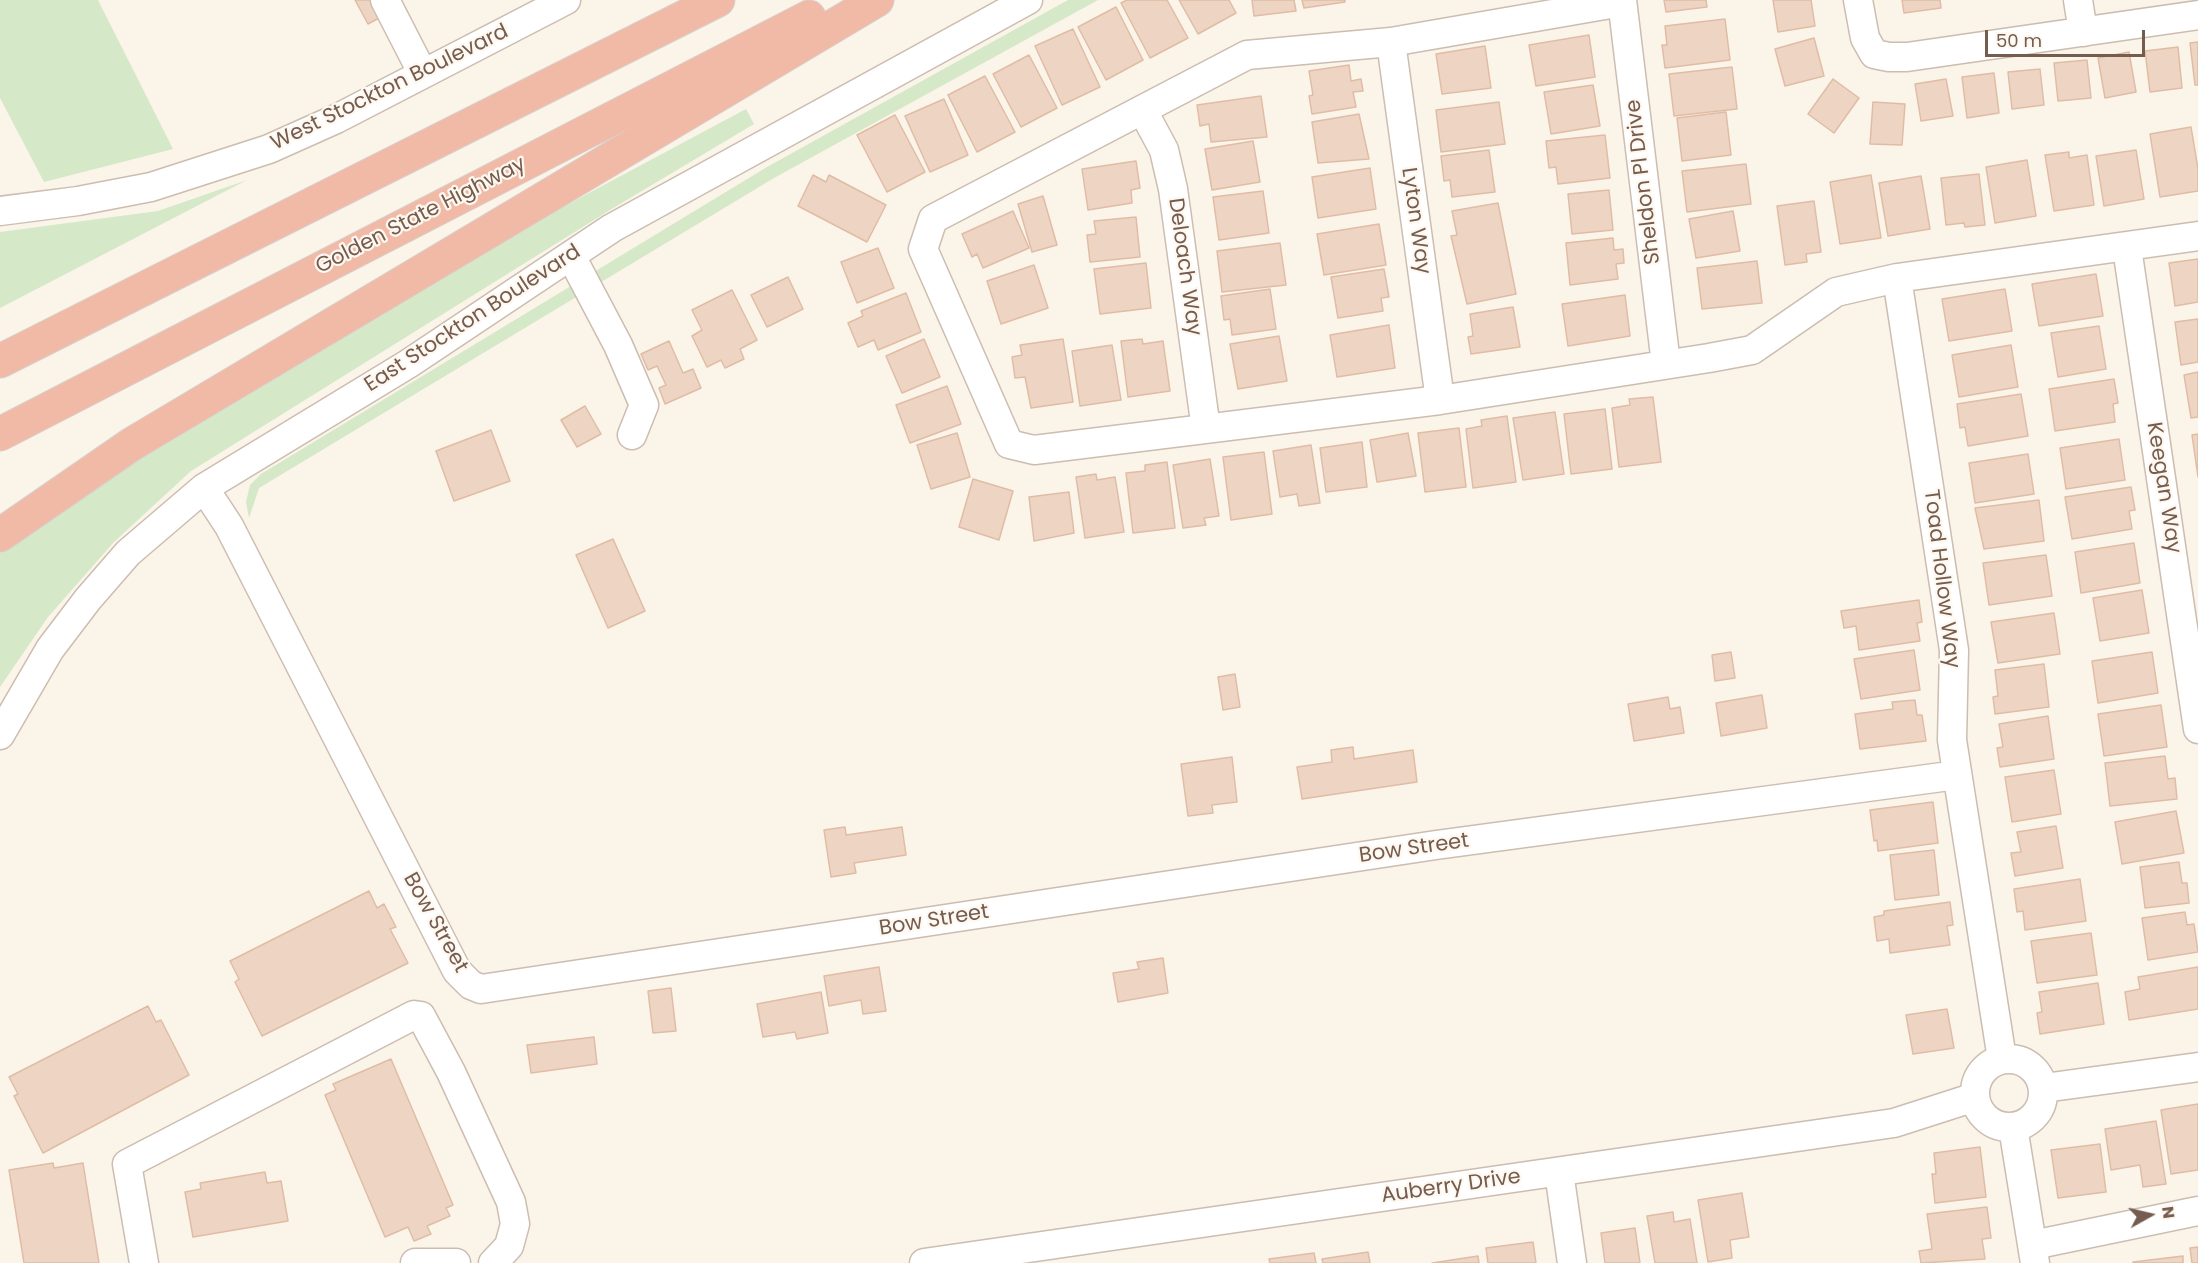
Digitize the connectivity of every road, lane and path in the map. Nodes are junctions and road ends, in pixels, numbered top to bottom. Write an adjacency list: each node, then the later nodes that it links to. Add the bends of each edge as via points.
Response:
1 (385, 0): 13 (street)
2 (566, 0): 13 (street, West Stockton Boulevard)
3 (718, 0): 20 (highway)
4 (842, 0): 24 (highway, Golden State Highway)
5 (878, 0): 27 (highway, via 132,444)
6 (1028, 0): 18 (street, East Stockton Boulevard, via 612,228)
7 (1858, 0): 11 (street, via 1865,38 1874,54 1889,57)
8 (2078, 0): 11 (street)
9 (1622, 1): 12 (street); 21 (street, Sheldon Pl Drive)
10 (2198, 15): 11 (street)
11 (2083, 32)
12 (1391, 42): 14 (street, via 1247,55); 22 (street, Lyton Way)
13 (423, 74): 15 (street, West Stockton Boulevard, via 336,119 265,138 151,187)
14 (1143, 111): 23 (street, Deloach Way, via 1164,150 1173,189); 23 (street, via 933,219 923,249 1009,444 1034,450)
15 (0, 211)
16 (2198, 236): 17 (street)
17 (2127, 248): 19 (street); 28 (street, Keegan Way)
18 (571, 256): 25 (street, via 618,345 644,405); 26 (street, East Stockton Boulevard, via 408,364)
19 (1897, 278): 21 (street, via 1836,292 1752,350); 30 (street, Toad Hollow Way, via 1954,650 1952,740)
20 (0, 361)
21 (1666, 364): 22 (street)
22 (1440, 400): 23 (street)
23 (1206, 429)
24 (0, 434)
25 (632, 435)
26 (204, 488): 29 (street, East Stockton Boulevard, via 128,553 88,599 50,649); 30 (street, Bow Street, via 229,526 457,971 481,989 1424,847)
27 (0, 535)
28 (2198, 729)
29 (0, 735)
30 (1957, 775): 31 (street, Toad Hollow Way)
31 (2002, 1059): 33 (street, via 2020,1060 2033,1067); 34 (street, via 1989,1064 1979,1076)
32 (2198, 1067): 33 (street)
33 (2044, 1088): 35 (street, via 2038,1112)
34 (1975, 1097): 35 (street, via 1986,1118 1997,1125); 36 (street, Auberry Drive, via 1894,1123)
35 (2013, 1127): 38 (street)
36 (1559, 1172): 43 (street, Auberry Drive); 44 (street)
37 (2198, 1211): 38 (street)
38 (2034, 1254)
39 (144, 1263): 42 (street, via 127,1164 414,1015 421,1016 451,1072 511,1202 515,1224 509,1246)
40 (415, 1263): 41 (street)
41 (456, 1263)
42 (494, 1263)
43 (924, 1263)
44 (1572, 1263)

